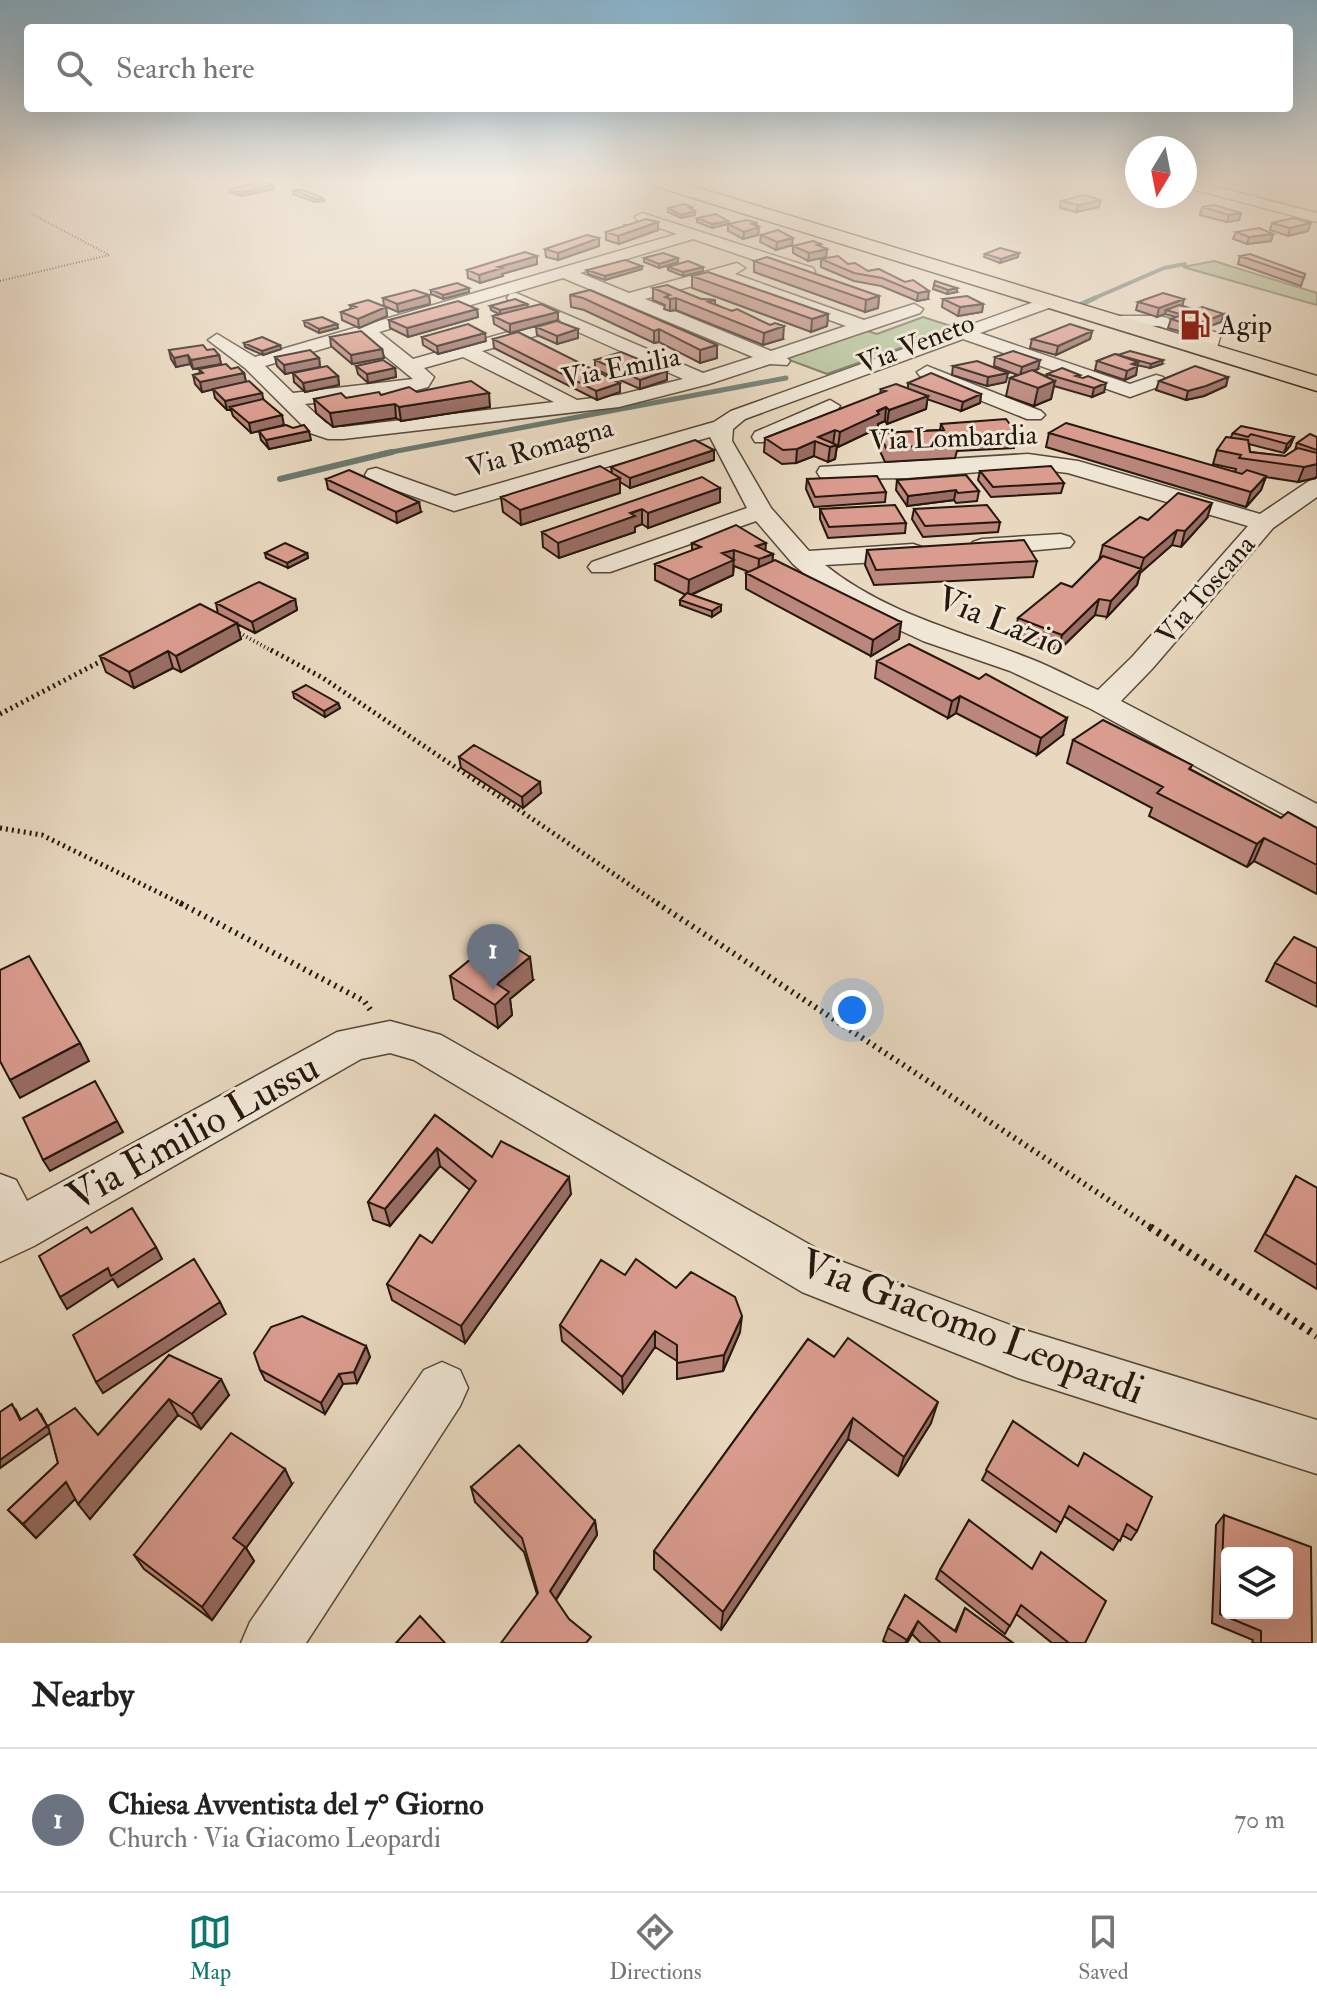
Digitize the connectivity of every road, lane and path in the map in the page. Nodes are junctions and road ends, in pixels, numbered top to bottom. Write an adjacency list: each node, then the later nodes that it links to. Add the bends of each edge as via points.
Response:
1 (108, 256): 9 (path)
2 (619, 256): 6 (street)
3 (758, 256): 5 (street)
4 (898, 256): 13 (main road)
5 (768, 259): 7 (street); 8 (street)
6 (564, 272): 10 (street); 11 (street)
7 (718, 273): 11 (street); 15 (street)
8 (827, 279)
9 (0, 281)
10 (499, 291): 14 (street); 17 (street)
11 (630, 298): 21 (street)
12 (885, 299): 15 (street, Via Emilia, via 921,311)
13 (1048, 302): 16 (street, Via Veneto); 29 (main road)
14 (568, 321): 20 (street); 26 (street)
15 (862, 325): 21 (street, Via Emilia)
16 (965, 328): 19 (street, Via Veneto); 28 (street, Via Veneto)
17 (364, 330): 23 (street); 24 (street)
18 (217, 340): 23 (street)
19 (996, 345): 25 (street); 33 (street, Via Veneto, via 920,375)
20 (466, 351): 24 (street); 32 (street)
21 (768, 357): 26 (street, Via Emilia); 28 (street)
22 (1091, 359): 25 (street)
23 (252, 364): 31 (street)
24 (412, 365): 31 (street, via 424,377 421,383)
25 (1067, 369): 27 (street, via 1130,391)
26 (702, 380): 32 (street, Via Emilia)
27 (1156, 381)
28 (832, 382): 30 (street, Via Veneto)
29 (1317, 384)
30 (796, 395): 34 (street, Via Veneto, via 738,415); 35 (street, Via Veneto, via 837,403)
31 (290, 399): 32 (street, Via Emilia, via 328,433)
32 (572, 408)
33 (1034, 415)
34 (722, 427): 37 (street, Via Romagna, via 454,504); 39 (street, Via Lazio, via 721,441)
35 (763, 437)
36 (828, 472): 40 (street, Via Lombardia, via 1028,461 1070,466)
37 (376, 475)
38 (1317, 486): 40 (street, Via Toscana)
39 (761, 511): 42 (street, Via Lazio); 43 (street)
40 (1264, 523): 46 (street, Via Toscana)
41 (1061, 542): 42 (street)
42 (802, 559): 46 (street, Via Lazio, via 877,609)
43 (601, 567)
44 (229, 627): 52 (path, via 323,678 808,1004)
45 (108, 658): 47 (path)
46 (1102, 703): 48 (street, Via Lazio)
47 (0, 714)
48 (1317, 818)
49 (0, 828): 50 (path, via 42,835 218,921 364,1001)
50 (390, 1037): 51 (street, Via Emilio Lussu, via 352,1044); 54 (street, Via Giacomo Leopardi, via 426,1047 819,1276 1018,1353)
51 (6, 1221)
52 (1317, 1336)
53 (442, 1388): 55 (street)
54 (1317, 1447)
55 (271, 1643)

